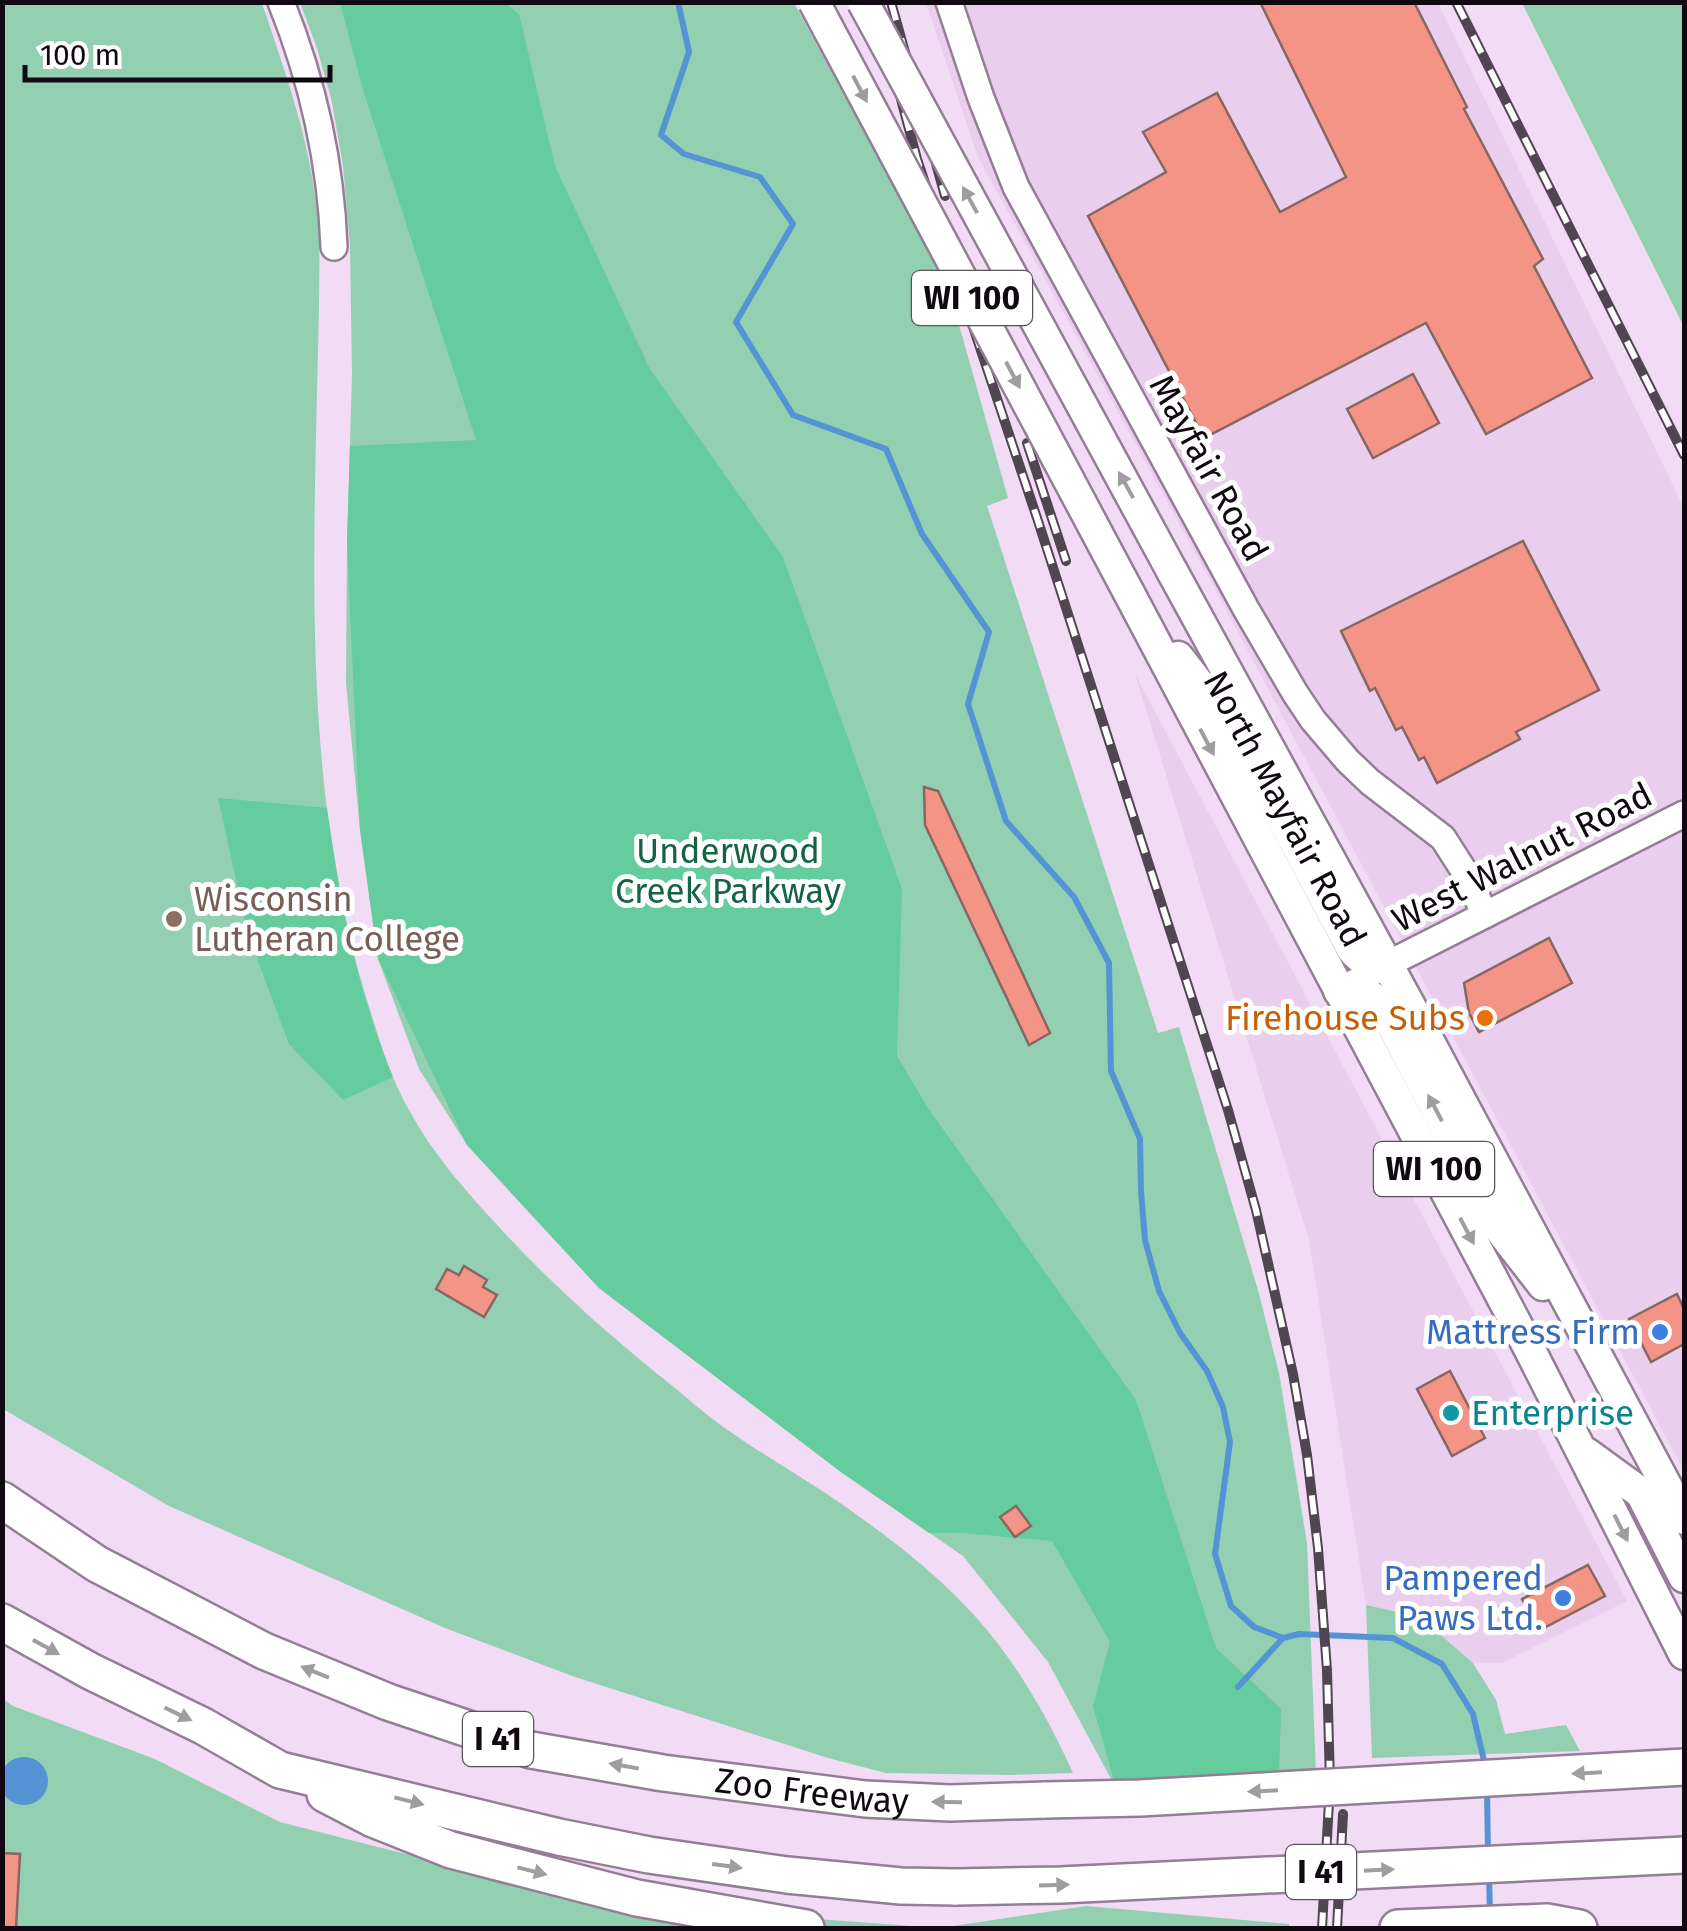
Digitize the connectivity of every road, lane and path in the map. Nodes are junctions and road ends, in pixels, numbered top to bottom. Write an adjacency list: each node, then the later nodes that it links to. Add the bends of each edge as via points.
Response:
1 (281, 2): 5 (street, via 321,140)
2 (814, 2): 6 (main road, North Mayfair Road / WI 100, one-way to 6, bridge)
3 (863, 2): 9 (main road, North Mayfair Road / WI 100, one-way to 3, bridge)
4 (949, 2): 8 (street, Mayfair Road, via 1016,186 1295,693 1348,761 1443,838)
5 (334, 247)
6 (1132, 600): 9 (main road, via 1232,730 1359,958); 10 (main road, North Mayfair Road / WI 100, one-way to 10)
7 (1684, 814): 8 (street, West Walnut Road)
8 (1485, 915): 9 (street, West Walnut Road)
9 (1388, 964): 10 (street, West Walnut Road); 11 (main road, North Mayfair Road / WI 100)
10 (1339, 991): 11 (main road, one-way to 10, via 1498,1228 1383,1008 1362,990); 12 (main road, North Mayfair Road / WI 100, one-way to 12)
11 (1584, 1335): 14 (main road, North Mayfair Road / WI 100)
12 (1580, 1448): 15 (main road, via 1641,1493); 17 (main road, North Mayfair Road / WI 100, one-way to 17)
13 (2, 1500): 18 (highway, Zoo Freeway / I 41, one-way to 13, bridge, via 950,1802 865,1799 663,1773 531,1750 264,1651 97,1564)
14 (1684, 1519)
15 (1684, 1577)
16 (2, 1622): 19 (highway, I 41, one-way to 19)
17 (1684, 1654)
18 (1684, 1768)
19 (280, 1770): 20 (highway, I 41, one-way to 20, bridge, via 649,1855 901,1886 1061,1885); 21 (highway, one-way to 21, via 451,1850 637,1898)
20 (1684, 1855)
21 (806, 1928)
22 (1398, 1928): 23 (highway, via 1547,1922)
23 (1578, 1928)

